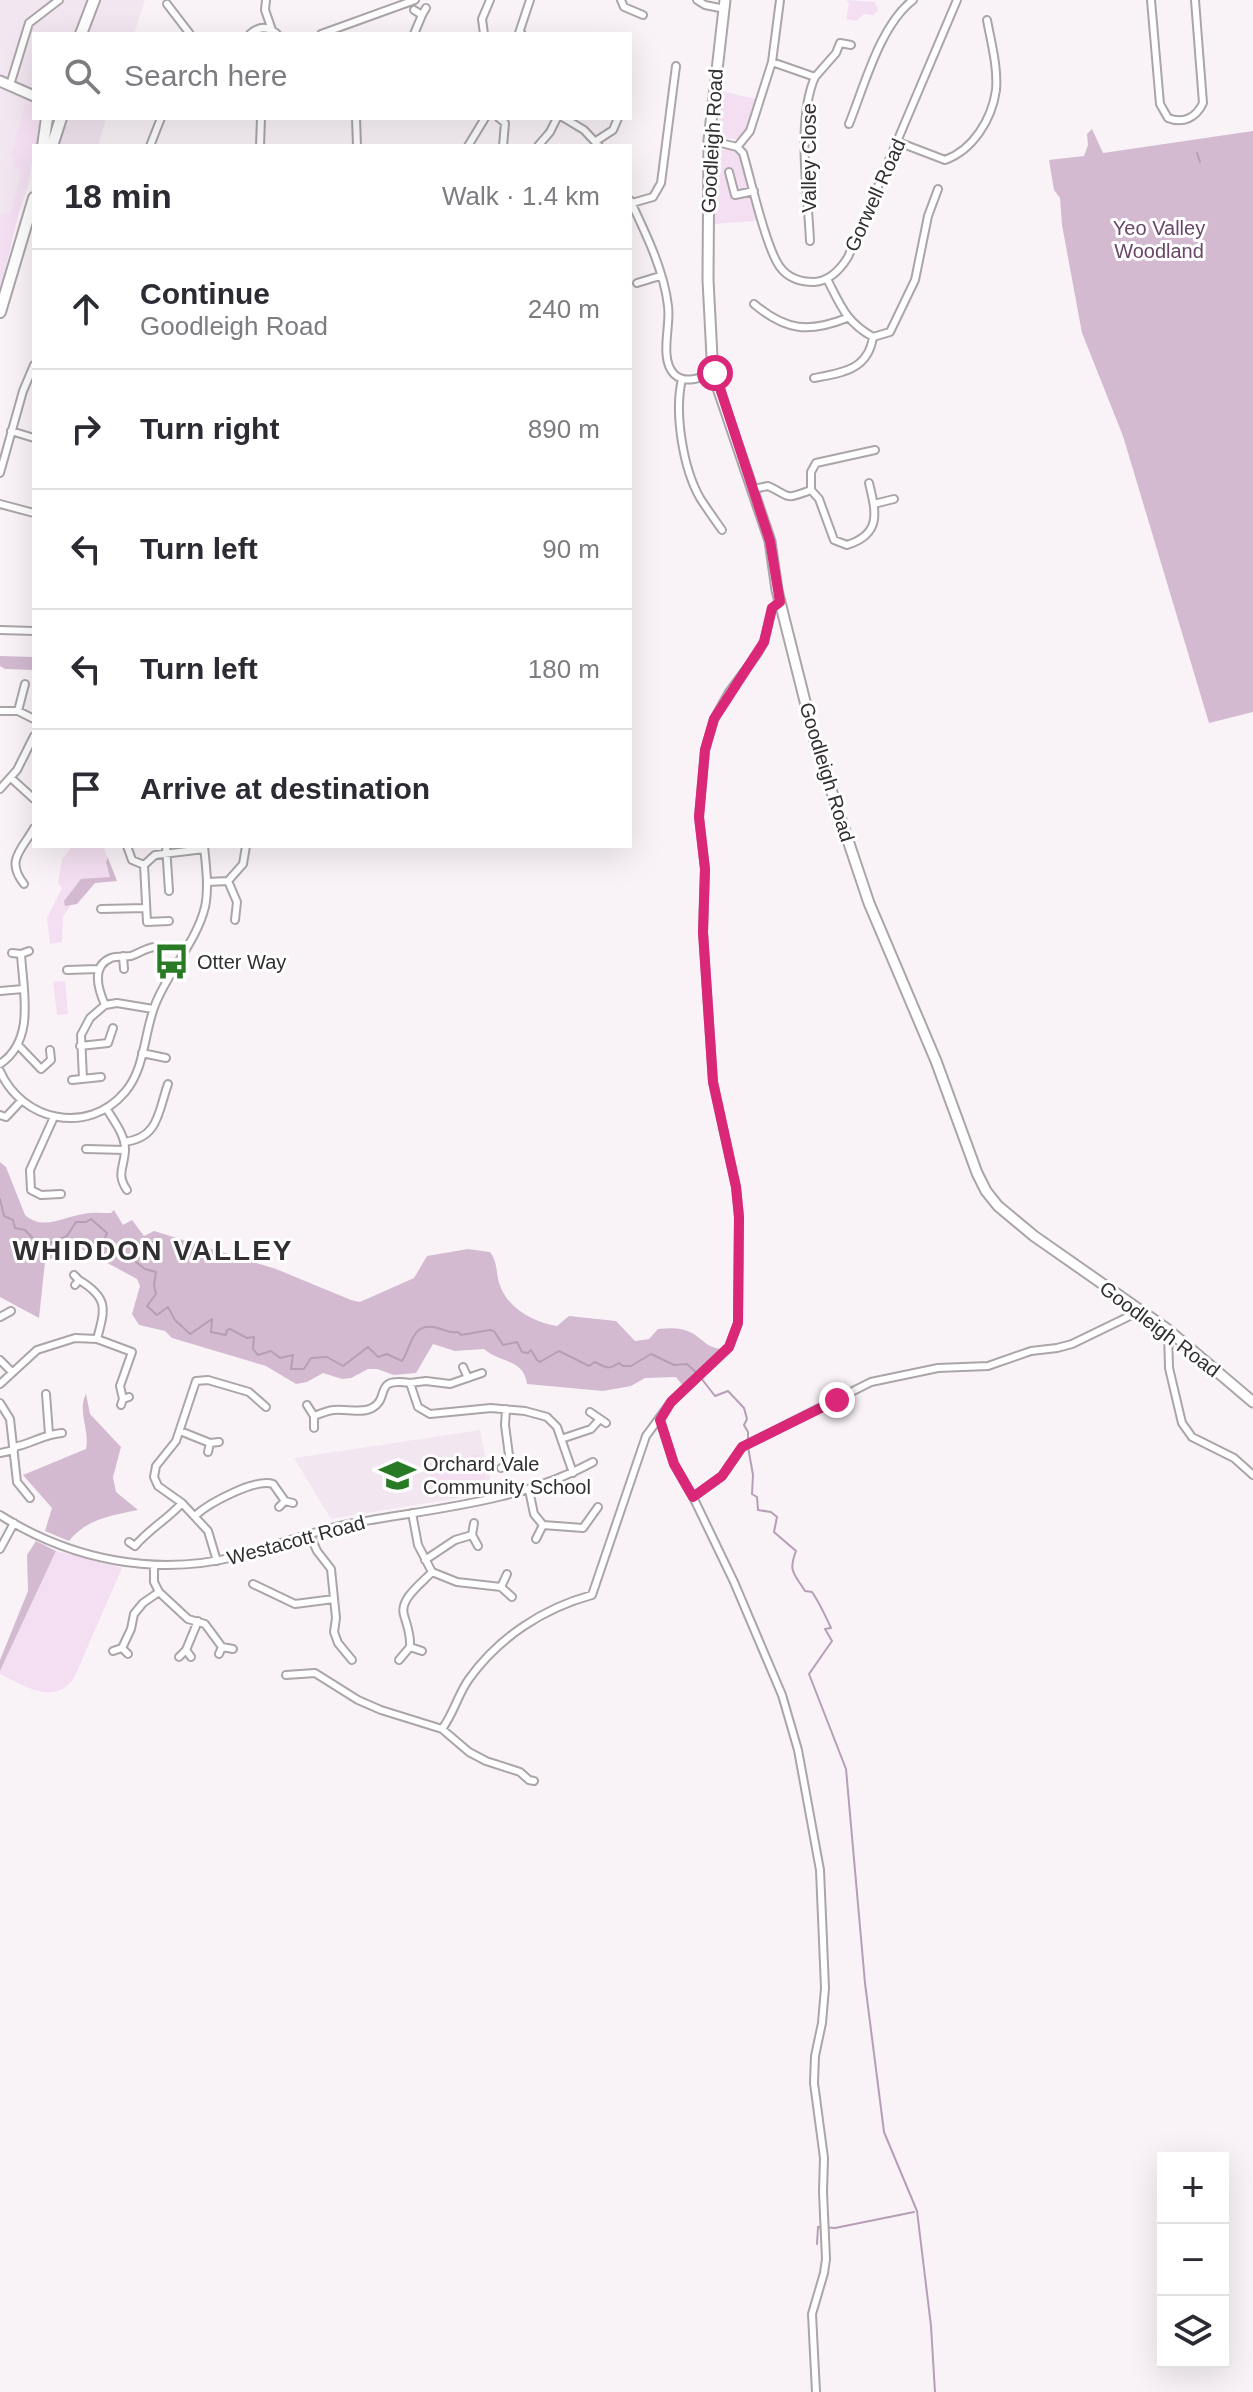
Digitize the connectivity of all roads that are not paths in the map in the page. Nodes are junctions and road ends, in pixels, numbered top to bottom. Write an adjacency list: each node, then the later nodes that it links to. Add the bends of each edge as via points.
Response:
1 (59, 0): 34 (street, via 29,23)
2 (94, 0): 21 (main road)
3 (266, 0): 16 (street)
4 (415, 0): 26 (street)
5 (490, 0): 28 (street, via 482,19)
6 (530, 0): 29 (street)
7 (621, 0): 18 (street, via 624,7)
8 (697, 0): 15 (street)
9 (780, 0): 31 (street)
10 (912, 0): 46 (street, via 881,44)
11 (957, 0): 48 (street, Gorwell Road)
12 (1151, 0): 13 (street, via 1160,104 1176,121 1190,118 1203,103)
13 (1195, 0)
14 (167, 4): 22 (street)
15 (725, 4): 47 (street, Goodleigh Road)
16 (265, 10): 20 (street); 25 (street)
17 (414, 10): 27 (street, via 424,11)
18 (643, 15)
19 (987, 20): 48 (street, via 996,91 975,138 945,160)
20 (258, 29): 23 (street); 24 (street)
21 (82, 32)
22 (188, 32)
23 (253, 32)
24 (272, 32)
25 (276, 32)
26 (327, 32)
27 (415, 32)
28 (484, 32)
29 (519, 32)
30 (851, 45): 33 (street, Valley Close, via 840,43)
31 (772, 62): 33 (street, Valley Close); 58 (street, via 750,131)
32 (676, 66): 62 (street, via 661,183 653,197)
33 (815, 77): 65 (street, Valley Close, via 805,120)
34 (5, 83): 35 (street)
35 (32, 93)
36 (47, 120): 49 (main road)
37 (60, 120): 50 (main road)
38 (160, 120): 51 (street)
39 (261, 120): 52 (street)
40 (357, 120): 53 (street)
41 (484, 120): 54 (street)
42 (501, 120): 55 (street)
43 (556, 120): 56 (street)
44 (568, 120): 57 (street)
45 (617, 120): 57 (street)
46 (849, 124)
47 (709, 140): 58 (street); 74 (street, Goodleigh Road, via 708,288)
48 (898, 142): 67 (street, Gorwell Road, via 848,257)
49 (43, 144)
50 (53, 144)
51 (151, 144)
52 (260, 144)
53 (357, 144)
54 (469, 144)
55 (503, 144)
56 (540, 144)
57 (598, 144)
58 (737, 147): 61 (street)
59 (729, 172): 61 (street, via 735,195)
60 (938, 189): 72 (street, via 903,308 890,332)
61 (754, 191): 67 (street, via 779,265 795,279)
62 (632, 202)
63 (32, 205): 70 (main road)
64 (632, 205): 66 (street)
65 (810, 241)
66 (660, 276): 68 (street); 76 (street, via 668,306 669,364)
67 (827, 279): 71 (street)
68 (637, 283)
69 (754, 304): 71 (street, via 770,318 794,327 821,327)
70 (0, 312)
71 (847, 318): 72 (street)
72 (873, 337): 75 (street, via 863,363 850,372)
73 (32, 370): 77 (street)
74 (715, 373): 76 (street); 86 (street, Goodleigh Road)
75 (814, 378)
76 (682, 379): 92 (street, via 678,421 689,465 699,496)
77 (23, 391): 78 (street); 79 (street)
78 (32, 394)
79 (11, 431): 80 (street); 84 (street)
80 (32, 437)
81 (845, 445): 83 (street)
82 (875, 450): 83 (street)
83 (847, 456): 87 (street, via 816,463)
84 (0, 473)
85 (869, 483): 90 (street)
86 (753, 489): 87 (street, via 768,486 790,498); 93 (street, Goodleigh Road, via 770,541)
87 (811, 490): 90 (street, via 834,540 842,545 866,536 875,517)
88 (894, 499): 90 (street)
89 (0, 504): 91 (street)
90 (874, 504)
91 (32, 512)
92 (722, 530)
93 (780, 602): 152 (street, Goodleigh Road, via 816,745 869,903 986,1191 1010,1216); 172 (street, via 772,608 758,653 714,719 705,750 699,817 711,1054 739,1217 738,1323 729,1347 671,1402)
94 (0, 630): 95 (street)
95 (32, 631)
96 (25, 684): 98 (street)
97 (0, 711): 98 (street)
98 (18, 711): 99 (street)
99 (32, 718)
100 (32, 740): 101 (street)
101 (11, 778): 102 (street); 103 (street)
102 (0, 789)
103 (32, 797)
104 (32, 832): 112 (street, via 15,862)
105 (128, 848): 109 (street, via 132,860)
106 (204, 848): 111 (street)
107 (246, 848): 110 (street, via 243,864)
108 (166, 849): 109 (street); 113 (street)
109 (144, 865): 114 (street)
110 (228, 881): 111 (street); 116 (street, via 237,902)
111 (207, 882): 129 (street, via 200,923)
112 (24, 884)
113 (169, 891)
114 (146, 908): 115 (street); 117 (street, via 147,922)
115 (101, 909)
116 (235, 920)
117 (169, 921)
118 (155, 947): 122 (street)
119 (29, 951): 121 (street)
120 (12, 953): 121 (street)
121 (21, 954): 126 (street)
122 (123, 956): 123 (street); 124 (street)
123 (98, 969): 125 (street); 128 (street)
124 (124, 969)
125 (67, 970)
126 (23, 989): 127 (street); 131 (street, via 25,1029)
127 (0, 991)
128 (105, 1005): 129 (street, via 125,1002); 132 (street, via 85,1023)
129 (153, 1009): 134 (street)
130 (113, 1028): 132 (street, via 108,1043)
131 (19, 1046): 133 (street, via 41,1069 51,1060); 136 (street)
132 (80, 1046): 139 (street)
133 (50, 1050)
134 (142, 1053): 135 (street); 143 (street, via 135,1078)
135 (166, 1058)
136 (0, 1064)
137 (0, 1071): 142 (street)
138 (101, 1077): 139 (street)
139 (83, 1079): 140 (street)
140 (72, 1080)
141 (168, 1084): 146 (street, via 153,1129)
142 (21, 1101): 144 (street, via 6,1117); 145 (street)
143 (106, 1108): 145 (street, via 81,1118); 146 (street)
144 (0, 1115)
145 (54, 1117): 149 (street, via 30,1170 31,1190)
146 (125, 1146): 147 (street); 148 (street, via 120,1173)
147 (86, 1149)
148 (127, 1190)
149 (61, 1194)
150 (76, 1280): 155 (street, via 102,1301)
151 (11, 1311): 153 (street)
152 (1140, 1311): 154 (street, Goodleigh Road); 190 (street, via 1057,1348 988,1366 938,1368 871,1382 742,1447 722,1476)
153 (0, 1317)
154 (1167, 1329): 165 (street, Goodleigh Road); 188 (street, via 1169,1368 1182,1423 1192,1437 1234,1458)
155 (97, 1339): 158 (street, via 75,1338 37,1350); 164 (street, via 136,1353 120,1386)
156 (0, 1360): 158 (street)
157 (463, 1367): 160 (street)
158 (12, 1372): 162 (street)
159 (482, 1373): 160 (street)
160 (468, 1378): 161 (street, via 450,1384)
161 (410, 1383): 169 (street, via 418,1407 430,1414); 171 (street, via 385,1386 369,1409)
162 (0, 1384)
163 (46, 1394): 176 (street)
164 (124, 1400)
165 (1253, 1402)
166 (0, 1403): 180 (street, via 10,1419)
167 (307, 1405): 171 (street)
168 (268, 1408): 174 (street, via 255,1394 202,1379 194,1384)
169 (506, 1409): 177 (street, via 551,1419); 184 (street)
170 (590, 1412): 177 (street, via 603,1421)
171 (314, 1416): 173 (street)
172 (660, 1420): 190 (street, via 674,1464); 234 (street, via 646,1436 592,1595 554,1607 497,1647 469,1679)
173 (314, 1428)
174 (180, 1431): 179 (street); 192 (street, via 154,1477)
175 (62, 1433): 176 (street)
176 (49, 1434): 180 (street)
177 (561, 1439): 187 (street)
178 (219, 1442): 179 (street)
179 (210, 1443): 181 (street)
180 (14, 1448): 182 (street); 191 (street, via 17,1482)
181 (208, 1452)
182 (0, 1453)
183 (593, 1462): 187 (street, Westacott Road)
184 (510, 1463): 185 (street); 186 (street)
185 (522, 1463)
186 (501, 1468)
187 (573, 1473): 189 (street, Westacott Road)
188 (1253, 1475)
189 (529, 1490): 195 (street, Westacott Road); 200 (street, via 534,1514)
190 (693, 1497): 236 (street, via 782,1695 820,1870 825,1988 814,2083 824,2158 825,2227 824,2273 812,2314)
191 (30, 1498)
192 (182, 1503): 197 (street); 204 (street, via 135,1546)
193 (279, 1507): 197 (street, via 289,1502 273,1484 261,1482 216,1500)
194 (598, 1507): 200 (street, via 583,1528)
195 (412, 1513): 201 (street, Westacott Road); 207 (street)
196 (0, 1515): 198 (street, Westacott Road)
197 (196, 1515): 208 (street, via 208,1531)
198 (14, 1523): 206 (street); 209 (street, Westacott Road, via 93,1556)
199 (474, 1523): 202 (street)
200 (543, 1525): 203 (street)
201 (309, 1533): 208 (street, Westacott Road); 218 (street, via 331,1569)
202 (472, 1535): 205 (street); 207 (street)
203 (536, 1539)
204 (129, 1542)
205 (478, 1546)
206 (0, 1549)
207 (425, 1560): 210 (street)
208 (217, 1561): 209 (street, Westacott Road)
209 (154, 1565): 216 (street)
210 (432, 1572): 214 (street, via 457,1582); 220 (street, via 405,1603)
211 (507, 1574): 214 (street)
212 (270, 1581): 215 (street)
213 (253, 1584): 215 (street)
214 (501, 1587): 217 (street)
215 (266, 1591): 218 (street, via 295,1604)
216 (159, 1592): 219 (street, via 188,1619); 221 (street, via 137,1608)
217 (512, 1597)
218 (334, 1599): 224 (street, via 334,1632)
219 (198, 1621): 222 (street, via 221,1650); 223 (street)
220 (410, 1647): 226 (street); 232 (street)
221 (122, 1648): 225 (street); 227 (street)
222 (233, 1649)
223 (186, 1650): 228 (street); 229 (street)
224 (344, 1650): 230 (street); 231 (street)
225 (113, 1651)
226 (422, 1651)
227 (128, 1654)
228 (179, 1657)
229 (191, 1657)
230 (336, 1657)
231 (352, 1660)
232 (399, 1660)
233 (286, 1675): 234 (street, via 315,1673 358,1700)
234 (442, 1729): 235 (street, via 478,1757)
235 (534, 1781)
236 (816, 2392)

